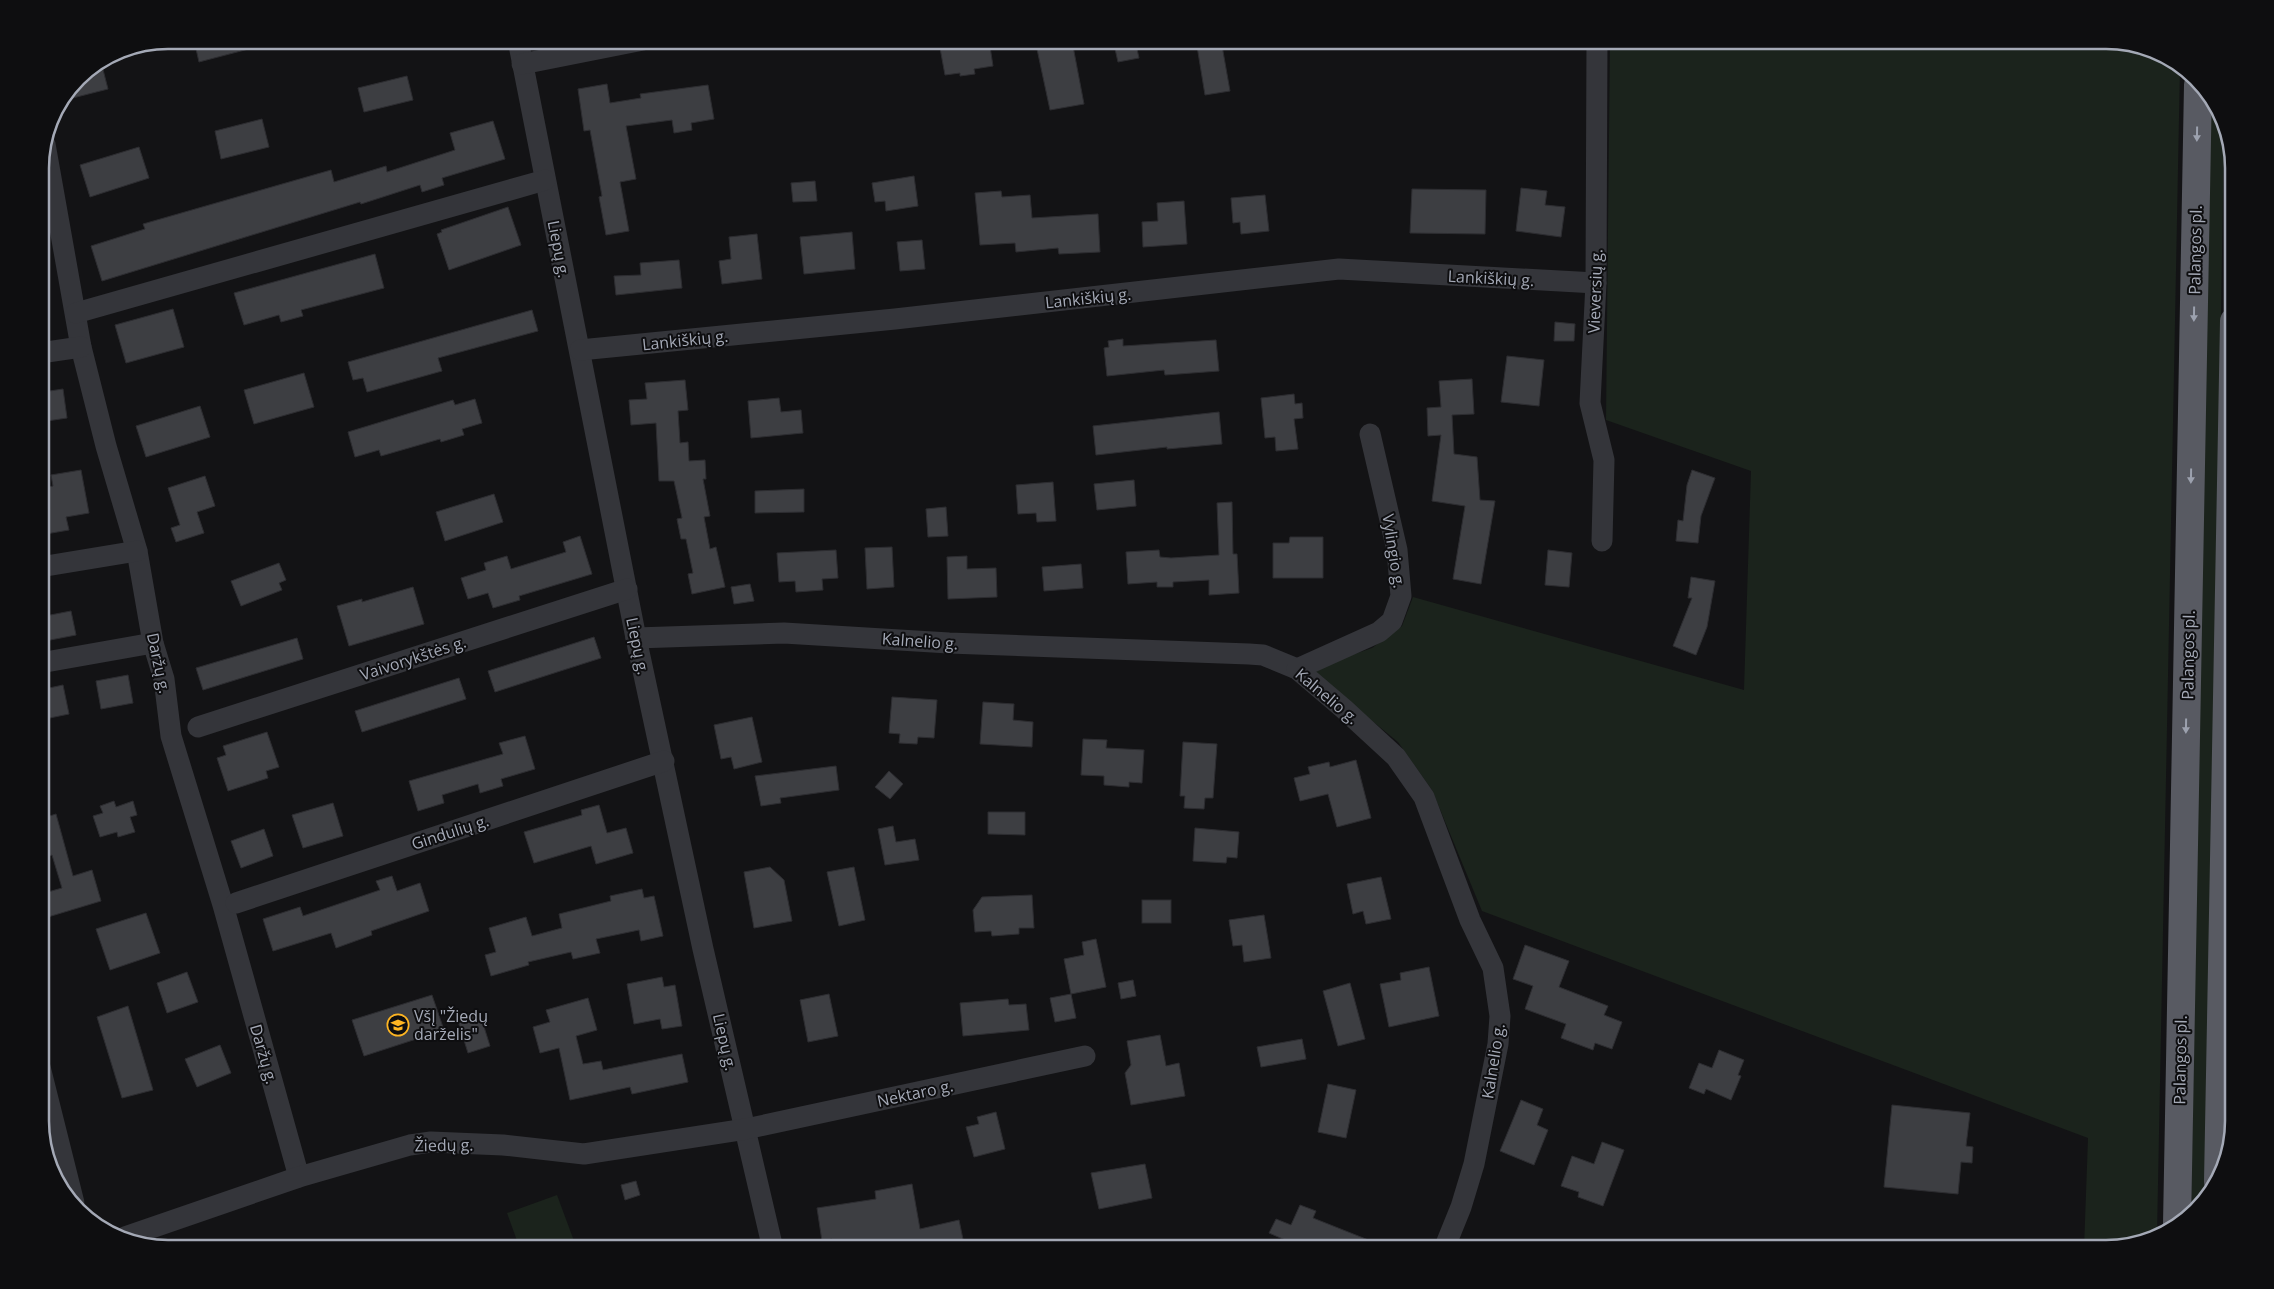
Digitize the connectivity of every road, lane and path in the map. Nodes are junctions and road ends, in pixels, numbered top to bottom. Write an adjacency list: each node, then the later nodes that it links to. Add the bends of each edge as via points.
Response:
1 (520, 49): 4 (street, Liepų g.)
2 (598, 49): 4 (street)
3 (1597, 49): 8 (street, Vieversių g.)
4 (522, 64): 7 (street, Liepų g.)
5 (2198, 92): 32 (highway, Palangos pl., one-way to 32)
6 (49, 170): 9 (street, Daržų g.)
7 (545, 180): 9 (street); 11 (street, Liepų g.)
8 (1596, 283): 11 (street, Lankiškių g., via 1339,269 895,319); 14 (street, Vieversių g., via 1590,403 1604,460)
9 (76, 312): 10 (street, Daržų g.)
10 (81, 347): 12 (street); 15 (street, Daržų g.)
11 (580, 350): 17 (street, Liepų g.)
12 (49, 352)
13 (1370, 434): 21 (street, Vylingio g., via 1397,550 1402,596 1392,621 1379,632)
14 (1602, 541)
15 (137, 551): 16 (street); 19 (street, Daržų g.)
16 (49, 566)
17 (627, 589): 18 (street, Liepų g.); 22 (street, Vaivorykštės g.)
18 (636, 638): 21 (street, Kalnelio g., via 784,633 949,643 1249,654 1263,655); 23 (street, Liepų g.)
19 (153, 642): 20 (street); 30 (street, Daržų g., via 164,679 171,736 223,905)
20 (49, 661)
21 (1297, 669): 35 (street, Kalnelio g., via 1396,757 1424,797 1470,920 1493,968 1500,1016 1498,1044 1474,1164)
22 (198, 727)
23 (664, 761): 25 (street, Gindulių g.); 28 (street, Liepų g., via 703,949)
24 (2225, 805): 29 (highway)
25 (236, 903)
26 (1085, 1056): 28 (street, Nektaro g.)
27 (49, 1122): 31 (street)
28 (746, 1129): 30 (street, Žiedų g., via 584,1154 503,1145 424,1143); 34 (street, Liepų g.)
29 (2218, 1160)
30 (299, 1177): 33 (street, Žiedų g.)
31 (69, 1186)
32 (2177, 1217)
33 (134, 1235)
34 (771, 1240)
35 (1448, 1240)

